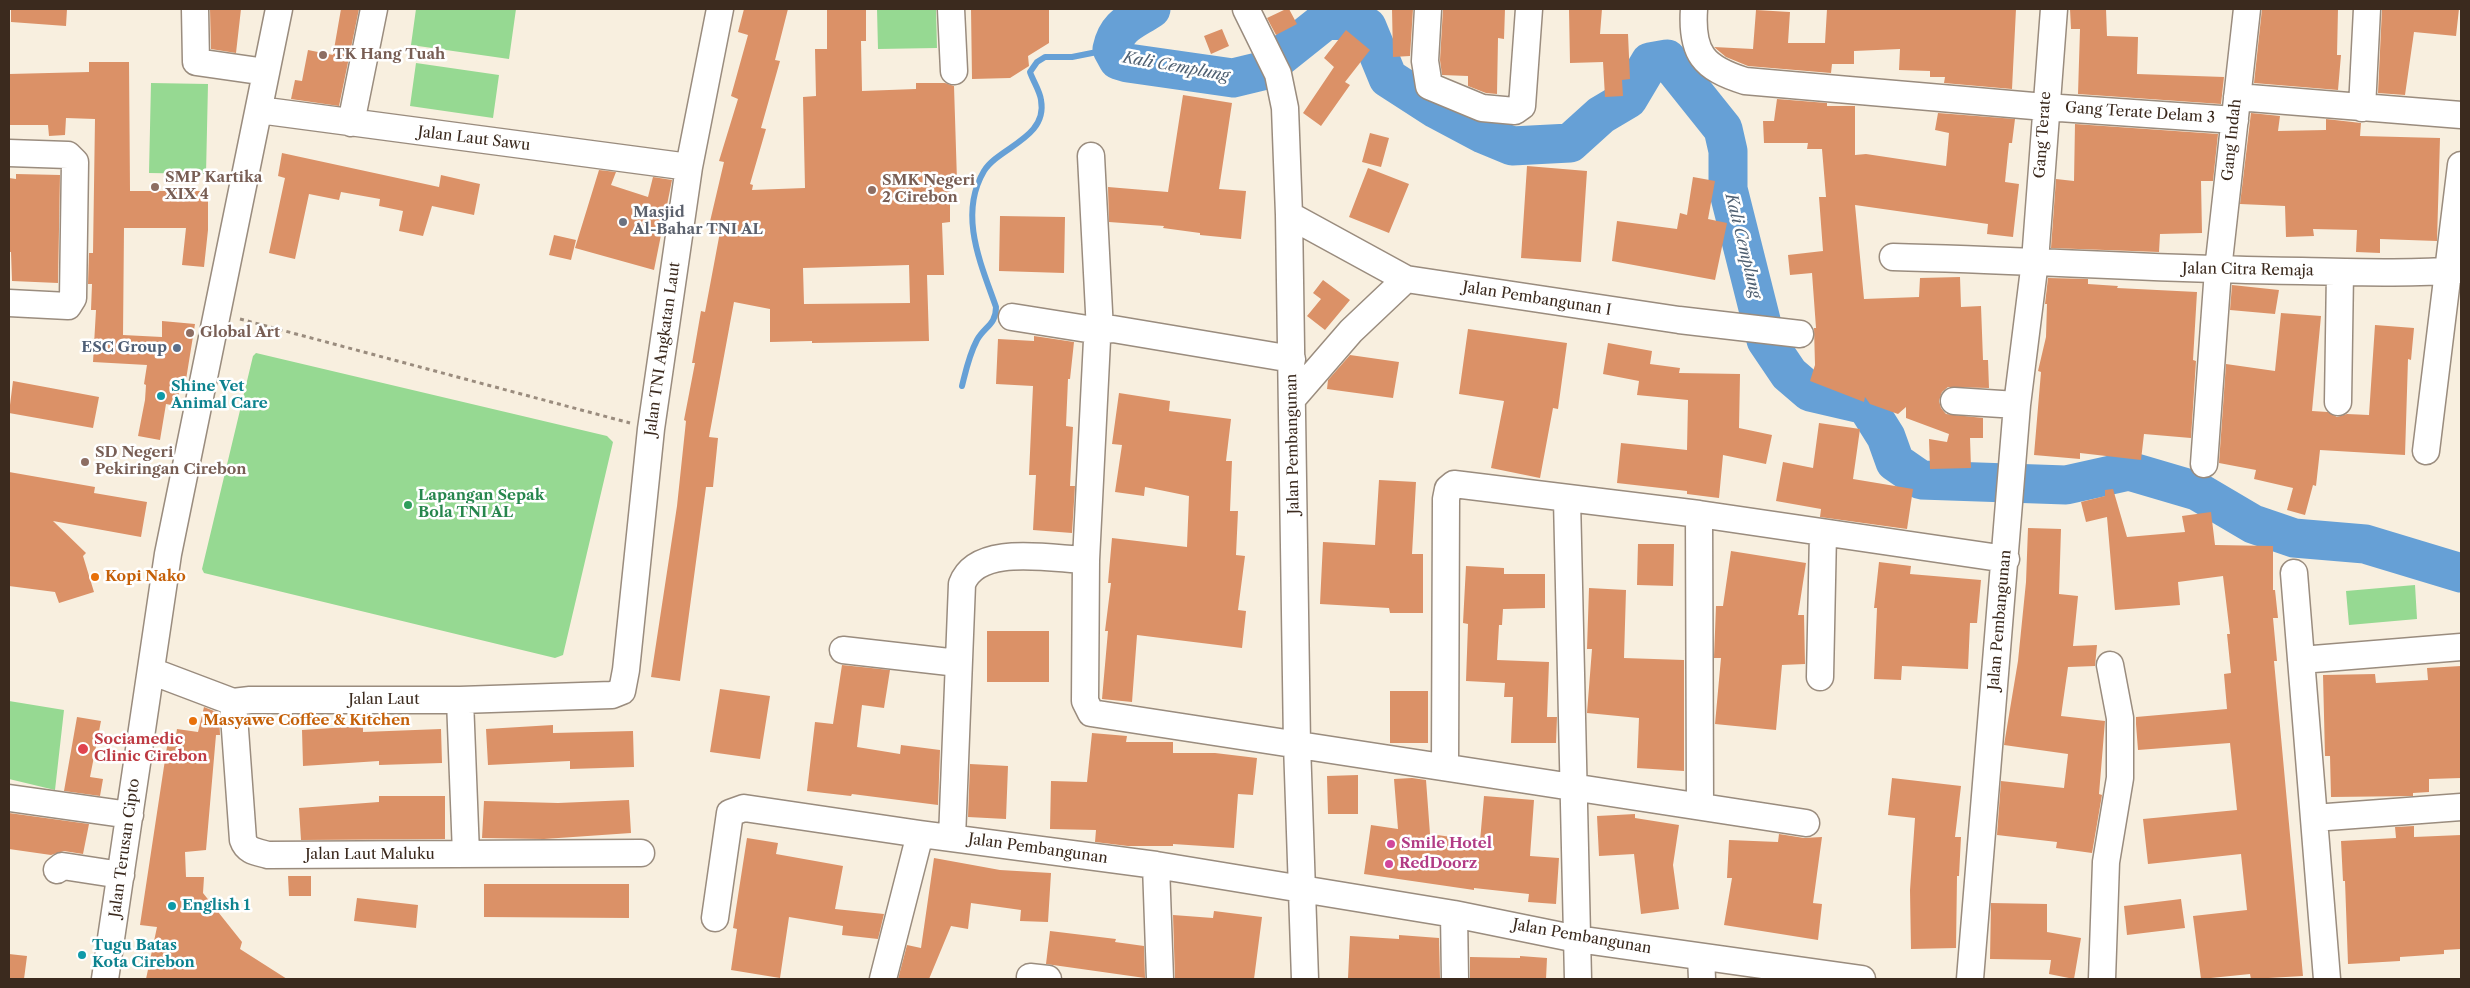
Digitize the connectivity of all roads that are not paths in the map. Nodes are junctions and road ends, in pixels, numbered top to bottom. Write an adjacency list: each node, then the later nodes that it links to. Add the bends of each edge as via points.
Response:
1 (195, 9): 14 (street, via 196,62)
2 (279, 9): 14 (street, Jalan Terusan Cipto)
3 (374, 9): 20 (street)
4 (720, 9): 24 (street, Jalan TNI Angkatan Laut)
5 (951, 9): 13 (street)
6 (1428, 9): 7 (street, via 1425,61 1429,86 1483,108 1517,111 1522,106)
7 (1529, 9)
8 (1694, 9): 15 (street, Gang Terate Delam 3, via 1694,40 1707,63 1720,74 1745,81)
9 (2054, 9): 15 (street, Gang Terate)
10 (2247, 9): 16 (street, Gang Indah)
11 (2367, 9): 17 (street)
12 (1248, 13): 25 (street, Jalan Pembangunan, via 1278,74 1285,108)
13 (954, 71)
14 (266, 72): 18 (street, Jalan Terusan Cipto)
15 (2045, 107): 16 (street, Gang Terate Delam 3); 27 (street, Gang Terate)
16 (2236, 108): 17 (street, Gang Terate Delam 3); 28 (street, Gang Indah)
17 (2362, 108): 19 (street, Gang Terate Delam 3)
18 (259, 110): 20 (street, Jalan Laut Sawu); 54 (street, Jalan Terusan Cipto, via 168,554)
19 (2461, 115)
20 (351, 123): 24 (street, Jalan Laut Sawu)
21 (9, 153): 32 (street, via 68,155 75,162 73,298 68,306)
22 (1092, 156): 34 (street)
23 (2461, 165): 29 (street)
24 (690, 167): 56 (street, Jalan TNI Angkatan Laut, via 651,429)
25 (1289, 215): 31 (street, Jalan Pembangunan I); 36 (street, Jalan Pembangunan)
26 (1893, 257): 27 (street, Jalan Citra Remaja)
27 (2035, 260): 28 (street, Jalan Citra Remaja); 40 (street, Jalan Pembangunan)
28 (2218, 270): 30 (street, Jalan Citra Remaja); 42 (street, Gang Indah)
29 (2455, 271): 30 (street, Jalan Citra Remaja); 41 (street)
30 (2340, 272): 39 (street)
31 (1406, 279): 35 (street, Jalan Pembangunan I, via 1679,320); 37 (street, via 1351,331)
32 (9, 302)
33 (1012, 317): 34 (street)
34 (1100, 331): 36 (street, via 1113,329); 47 (street)
35 (1800, 334)
36 (1292, 359): 37 (street, Jalan Pembangunan)
37 (1293, 398): 59 (street, Jalan Pembangunan)
38 (1954, 400): 40 (street)
39 (2338, 402)
40 (2017, 405): 46 (street, Jalan Pembangunan)
41 (2426, 450)
42 (2204, 464)
43 (1567, 499): 44 (street); 60 (street, via 1458,483 1446,492); 61 (street)
44 (1699, 514): 45 (street); 63 (street)
45 (1823, 533): 46 (street); 55 (street)
46 (2006, 559): 87 (street, Jalan Pembangunan)
47 (1086, 560): 52 (street, via 1003,556 970,569 962,584); 59 (street, via 1085,701 1091,713)
48 (2294, 573): 51 (street)
49 (2461, 646): 51 (street)
50 (843, 650): 52 (street)
51 (2301, 660): 66 (street)
52 (958, 663): 69 (street)
53 (2110, 664): 88 (street, via 2120,718 2120,778 2106,862)
54 (151, 671): 58 (street, Jalan Laut); 65 (street, Jalan Terusan Cipto)
55 (1820, 677)
56 (622, 690): 57 (street, Jalan Laut, via 612,695)
57 (460, 700): 58 (street, Jalan Laut); 71 (street)
58 (233, 702): 71 (street, Jalan Laut Maluku, via 243,840 250,850 268,855)
59 (1297, 744): 60 (street); 75 (street, Jalan Pembangunan)
60 (1445, 766): 61 (street)
61 (1573, 786): 63 (street); 78 (street)
62 (9, 798): 65 (street)
63 (1700, 806): 67 (street)
64 (2461, 807): 66 (street)
65 (130, 815): 74 (street, Jalan Terusan Cipto)
66 (2314, 818): 89 (street)
67 (1806, 823)
68 (920, 834): 69 (street, Jalan Pembangunan); 77 (street, Jalan Pembangunan, via 761,809 744,808 730,813); 81 (street)
69 (952, 838): 72 (street, Jalan Pembangunan)
70 (641, 853): 71 (street, Jalan Laut Maluku)
71 (466, 854)
72 (1156, 865): 75 (street, Jalan Pembangunan); 82 (street)
73 (57, 870): 74 (street, via 62,866)
74 (121, 874): 80 (street, Jalan Terusan Cipto)
75 (1302, 888): 76 (street, Jalan Pembangunan); 83 (street, Jalan Pembangunan)
76 (1454, 914): 78 (street, Jalan Pembangunan); 84 (street)
77 (715, 918)
78 (1577, 939): 79 (street, Jalan Pembangunan); 85 (street)
79 (1702, 968): 86 (street, Jalan Pembangunan)
80 (105, 979)
81 (883, 979)
82 (1160, 979)
83 (1305, 979)
84 (1455, 979)
85 (1578, 979)
86 (1862, 979)
87 (1970, 979)
88 (2102, 979)
89 (2327, 979)

